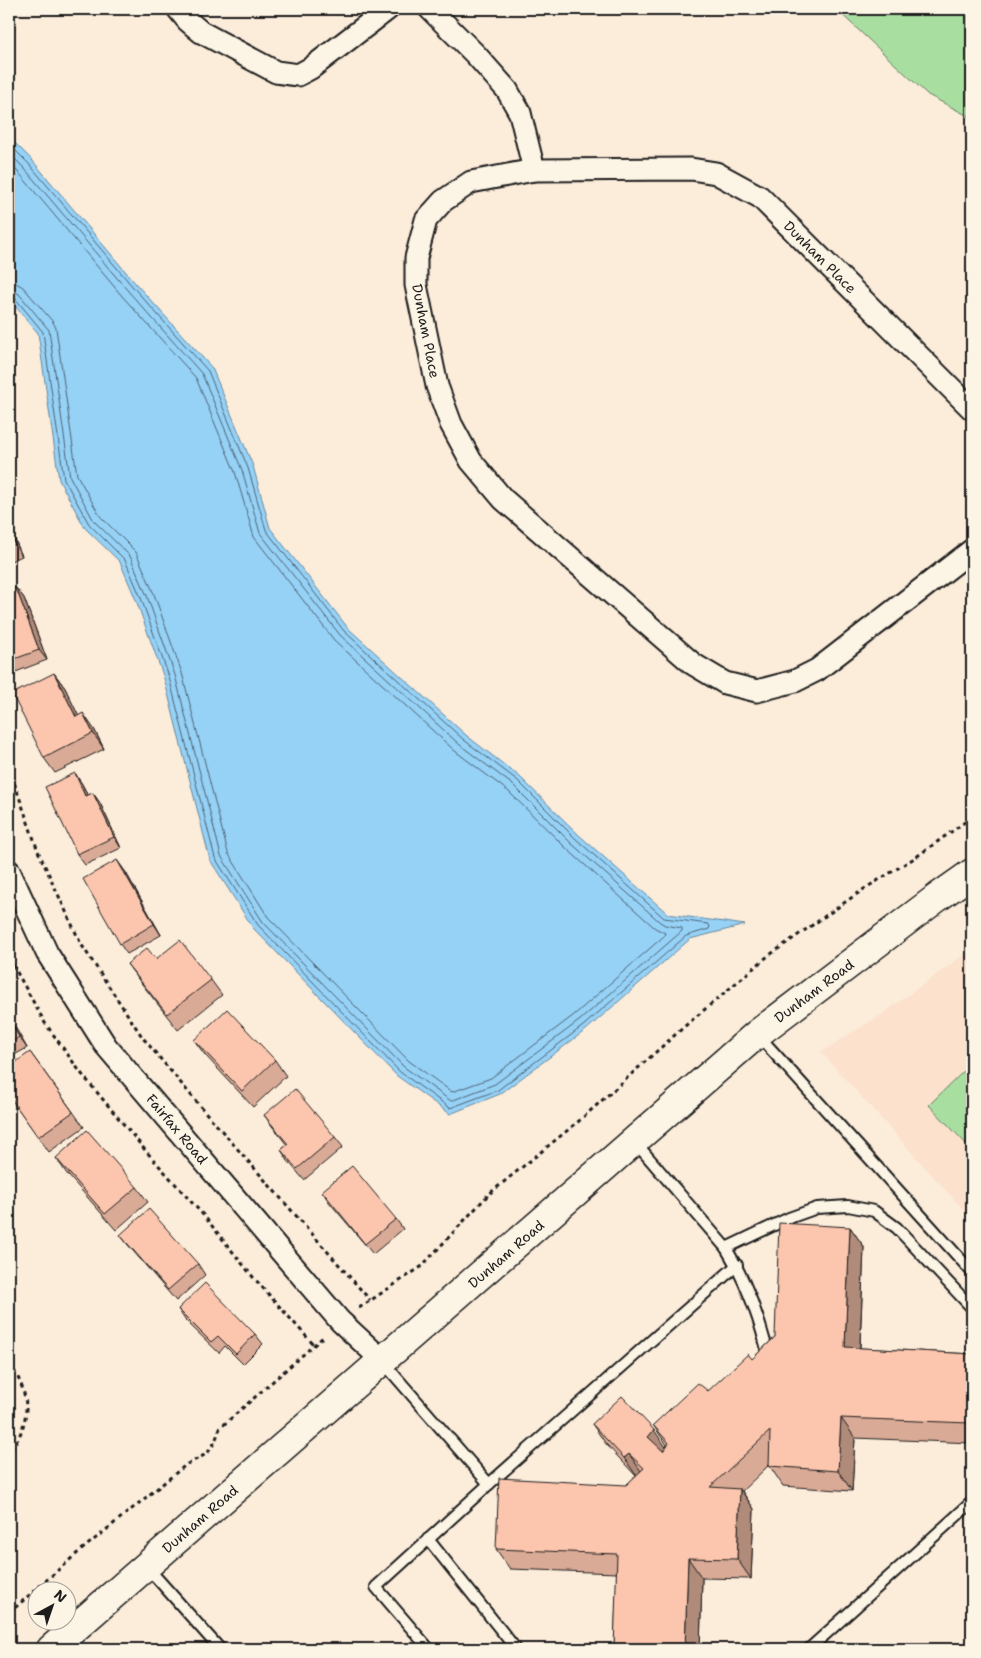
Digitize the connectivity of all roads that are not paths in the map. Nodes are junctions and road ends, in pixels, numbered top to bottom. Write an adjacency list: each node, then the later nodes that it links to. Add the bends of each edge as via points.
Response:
1 (178, 9): 2 (street, via 201,32 276,72 298,75 312,68)
2 (388, 9)
3 (430, 9): 4 (street, via 506,90 520,113)
4 (534, 170): 5 (street, Dunham Place, via 691,169 716,174 740,186 760,197); 6 (street, Dunham Place, via 471,182 443,201 426,220 416,258 416,285 437,386 451,424 471,461 504,499 693,664 725,684 758,691 795,681 817,670)
5 (972, 409)
6 (972, 550)
7 (9, 871): 15 (street, Fairfax Road, via 47,953 106,1046 340,1322)
8 (972, 872): 9 (street, Dunham Road)
9 (757, 1034): 10 (street, Dunham Road); 13 (lane)
10 (634, 1142): 11 (lane); 15 (street, Dunham Road)
11 (726, 1248): 12 (lane); 14 (lane, via 817,1208 848,1206 874,1211 897,1228)
12 (737, 1265): 16 (lane); 17 (lane)
13 (972, 1272)
14 (972, 1308)
15 (383, 1361): 17 (lane); 20 (street, Dunham Road)
16 (770, 1361)
17 (489, 1484): 19 (lane)
18 (972, 1502): 25 (lane)
19 (428, 1539): 23 (lane, via 376,1586); 24 (lane)
20 (146, 1566): 21 (street, Dunham Road); 22 (lane)
21 (51, 1649)
22 (220, 1649)
23 (429, 1649)
24 (516, 1649)
25 (809, 1649)

